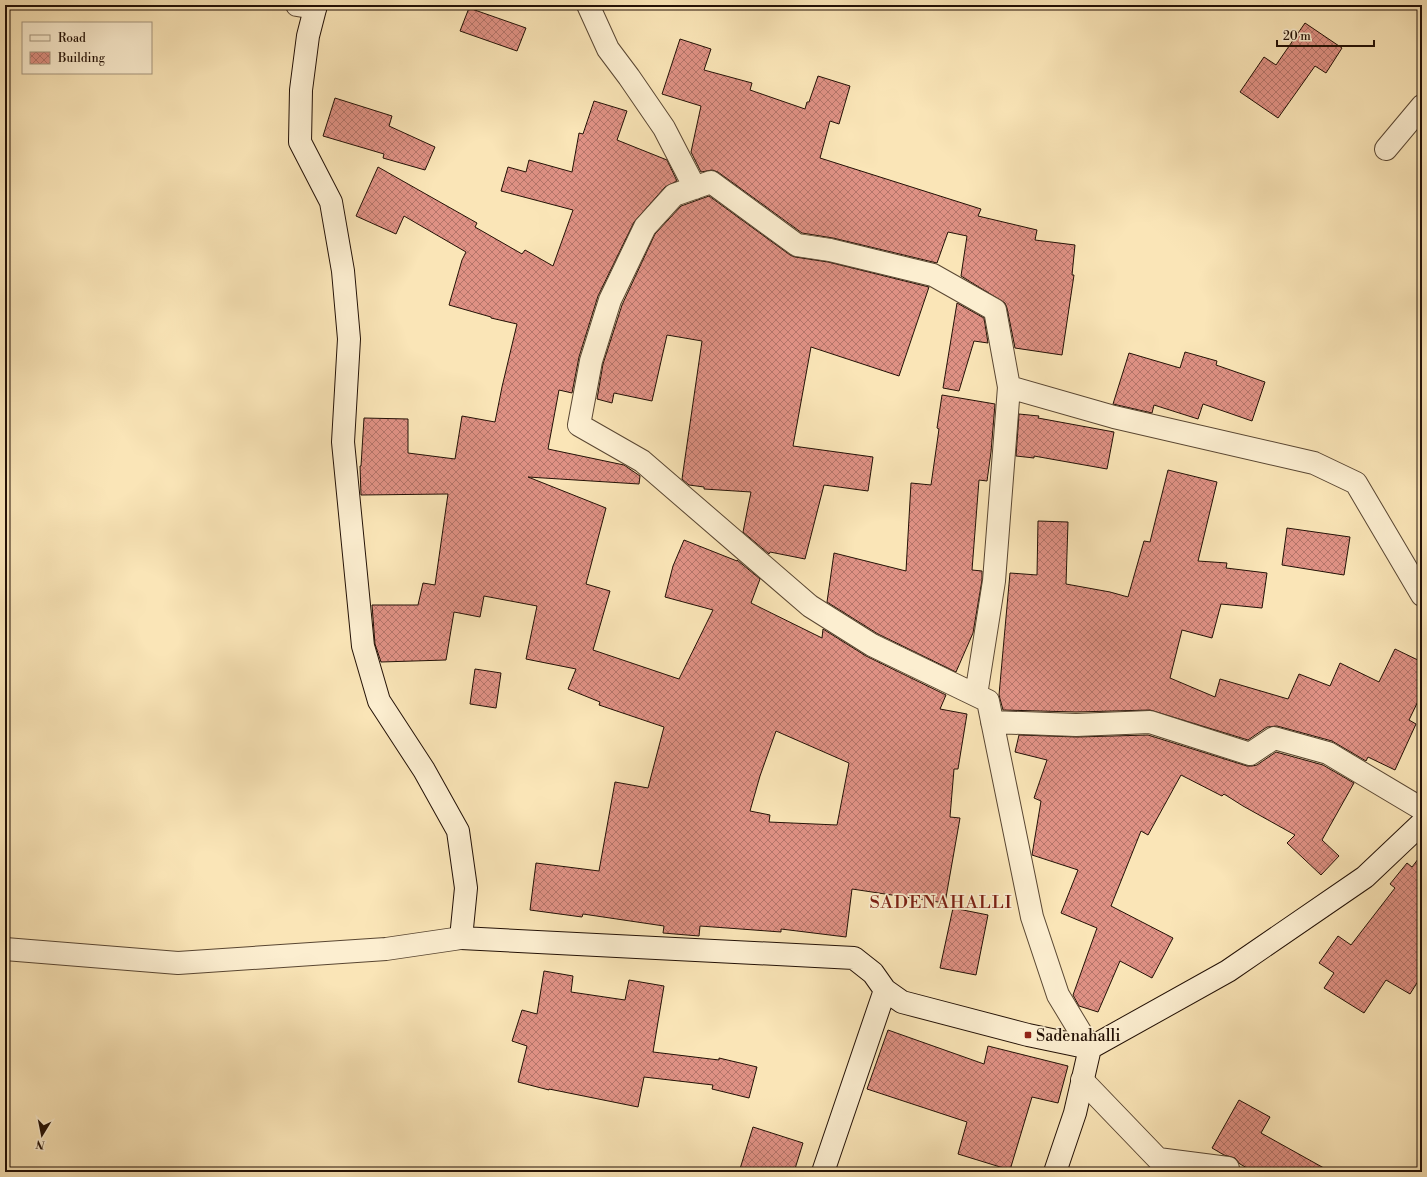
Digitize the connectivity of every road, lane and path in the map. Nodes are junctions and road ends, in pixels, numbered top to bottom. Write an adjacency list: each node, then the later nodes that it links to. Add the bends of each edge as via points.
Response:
1 (588, 5): 5 (street, via 608,49 664,128)
2 (309, 6): 12 (street, via 301,90 300,142 331,202 343,271 349,339 343,442 363,646 379,701 424,770 458,831 466,888)
3 (1422, 106): 4 (street)
4 (1386, 149)
5 (695, 188): 6 (street, via 711,182 797,245 830,250 933,276 995,310); 8 (street, via 674,195 644,227 610,300 591,361 579,424 642,461 810,606 872,645)
6 (1008, 387): 7 (street, via 1114,417 1314,463 1356,483); 8 (street, via 994,581)
7 (1422, 595)
8 (976, 695): 9 (street, via 988,701)
9 (992, 722): 10 (street, via 1076,725 1150,722 1250,754 1274,738 1328,753); 15 (street, via 1032,917 1058,996)
10 (1422, 809)
11 (1422, 823): 15 (street, via 1365,877 1228,971)
12 (462, 938): 13 (street, via 386,949 178,963); 14 (street, via 854,958 873,973)
13 (5, 949)
14 (885, 990): 15 (street, via 902,1002 1028,1035); 18 (street)
15 (1090, 1048): 16 (street)
16 (1082, 1080): 17 (street, via 1158,1159); 19 (street, via 1075,1113)
17 (1228, 1168)
18 (823, 1172)
19 (1055, 1172)

